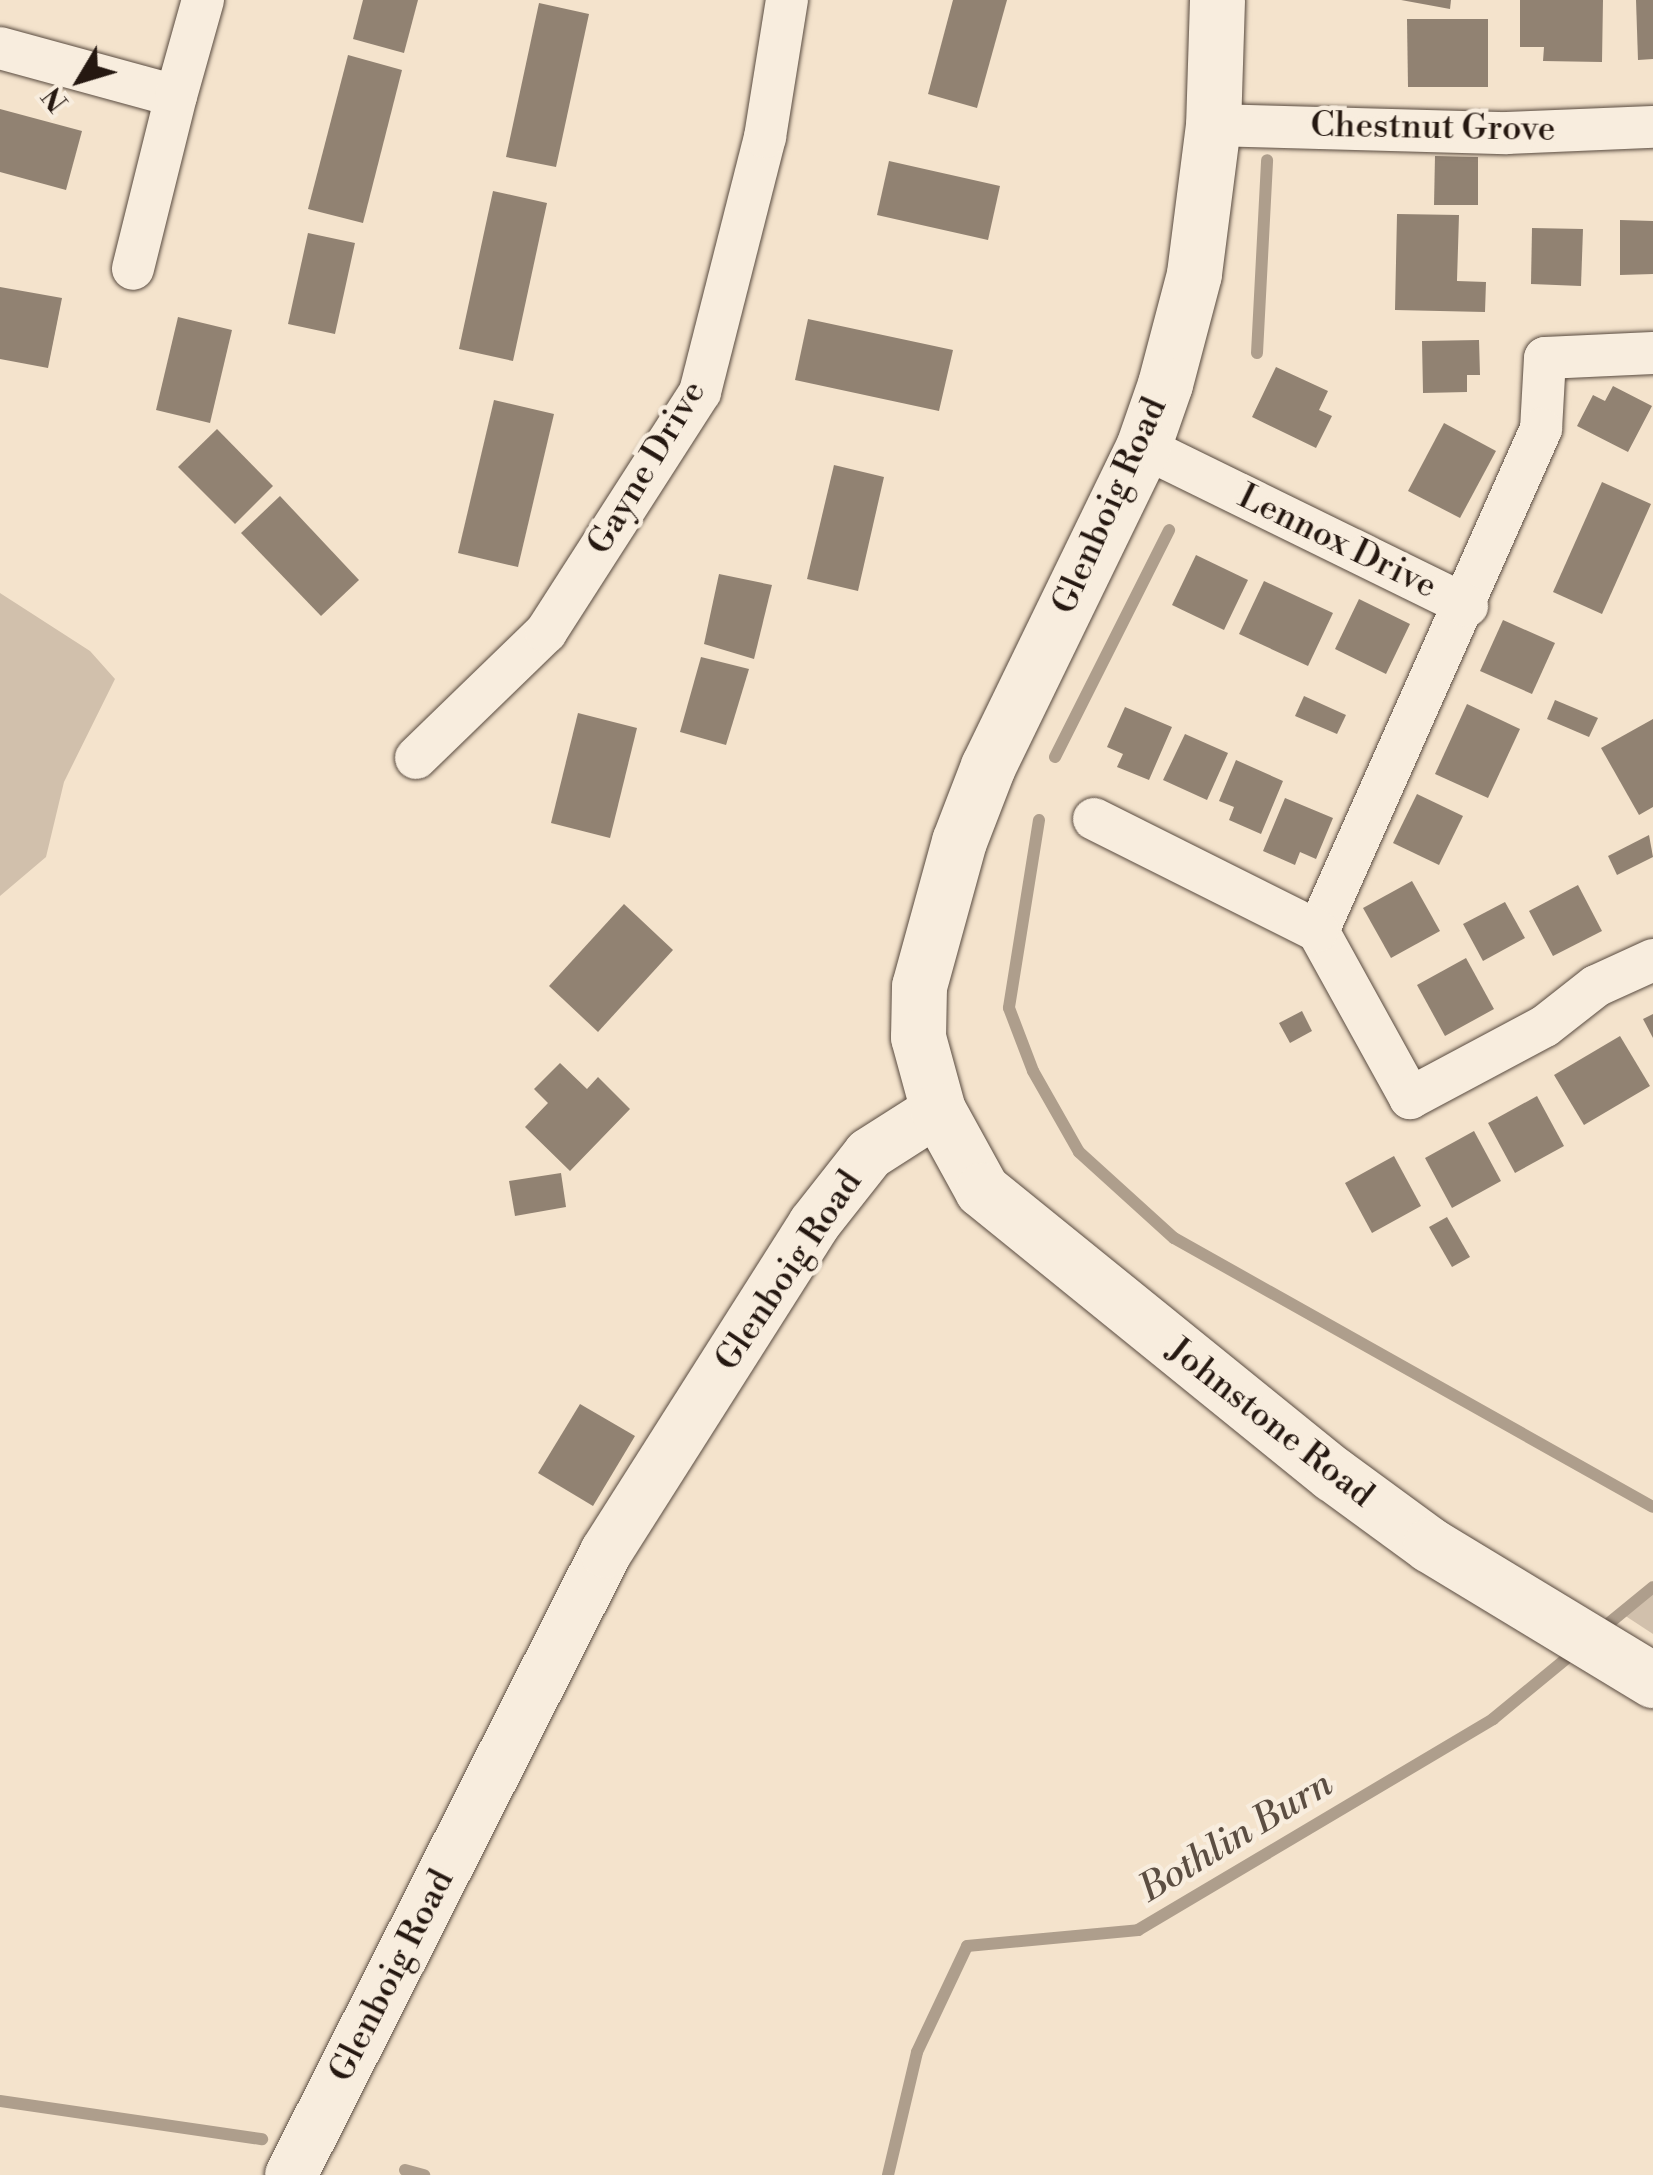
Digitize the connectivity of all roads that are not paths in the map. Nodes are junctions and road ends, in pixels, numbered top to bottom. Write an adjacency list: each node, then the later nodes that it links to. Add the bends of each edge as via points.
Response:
1 (204, 0): 5 (street)
2 (787, 0): 12 (street, Gayne Drive, via 766,136 700,392 546,632)
3 (1218, 0): 6 (main road, Glenboig Road)
4 (0, 48): 5 (street)
5 (176, 96): 8 (street)
6 (1213, 125): 7 (street, Chestnut Grove, via 1507,134); 10 (main road, Glenboig Road, via 1194,274)
7 (1653, 127)
8 (133, 269)
9 (1653, 353): 11 (street, Lennox Drive, via 1545,358 1541,430)
10 (1142, 447): 11 (street, Lennox Drive); 16 (main road, Glenboig Road, via 988,766 959,841 919,986 918,1037)
11 (1467, 606): 14 (street)
12 (416, 758)
13 (1094, 819): 14 (street)
14 (1318, 931): 15 (street, via 1410,1098 1545,1026 1596,986)
15 (1653, 960)
16 (938, 1110): 17 (main road, Johnstone Road, via 982,1190 1150,1331 1416,1535); 18 (street, Glenboig Road, via 869,1154 814,1224 606,1552)
17 (1653, 1680)
18 (292, 2175)

